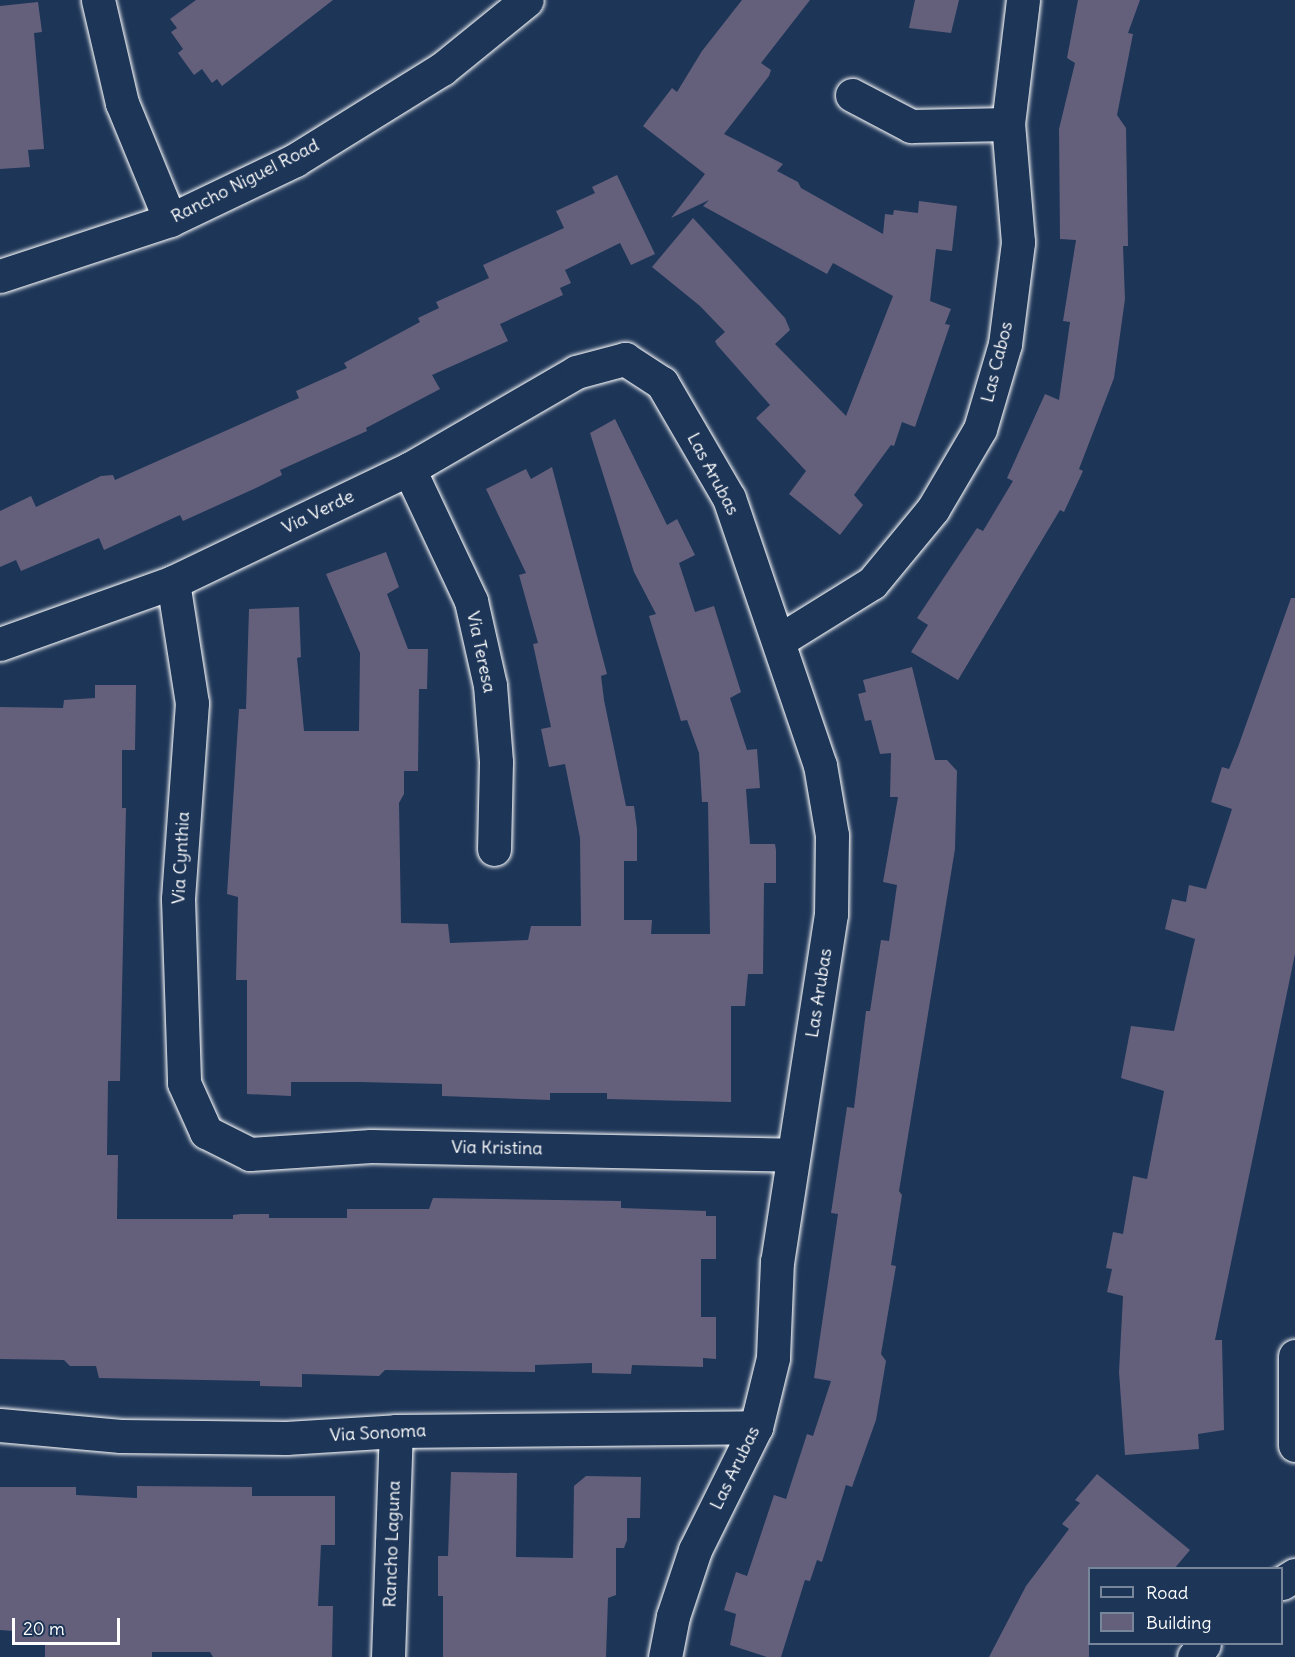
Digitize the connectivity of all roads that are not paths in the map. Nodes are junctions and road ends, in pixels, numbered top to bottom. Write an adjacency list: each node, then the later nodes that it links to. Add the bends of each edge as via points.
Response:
1 (98, 0): 6 (street, via 122,104)
2 (526, 0): 6 (street, Rancho Niguel Road, via 442,69 295,160)
3 (1023, 0): 5 (street, Las Cabos)
4 (852, 95): 5 (street, via 911,126)
5 (1008, 124): 11 (street, Las Cabos, via 1018,242 1005,344 980,429 933,509 872,583)
6 (170, 220): 7 (street, Rancho Niguel Road)
7 (0, 276)
8 (625, 359): 9 (street, Via Verde, via 576,372); 11 (street, Las Arubas, via 662,383 729,498)
9 (409, 469): 10 (street, Via Verde); 13 (street, Via Teresa, via 471,601 490,685 496,762)
10 (173, 582): 12 (street, Via Verde); 14 (street, Via Cynthia, via 192,703 178,899 184,1083)
11 (780, 640): 15 (street, Las Arubas, via 820,765 832,835 831,914)
12 (0, 644)
13 (494, 849)
14 (206, 1132): 15 (street, Via Kristina, via 250,1154 371,1146)
15 (793, 1155): 18 (street, Las Arubas, via 777,1262 773,1358)
16 (1295, 1356): 20 (street)
17 (0, 1425): 19 (street, Via Sonoma, via 121,1436 286,1438)
18 (756, 1427): 19 (street, Via Sonoma); 23 (street, Las Arubas, via 695,1550 673,1616)
19 (396, 1431): 22 (street, Rancho Laguna)
20 (1295, 1445)
21 (1203, 1645): 24 (street)
22 (388, 1657)
23 (665, 1657)
24 (1194, 1657)

